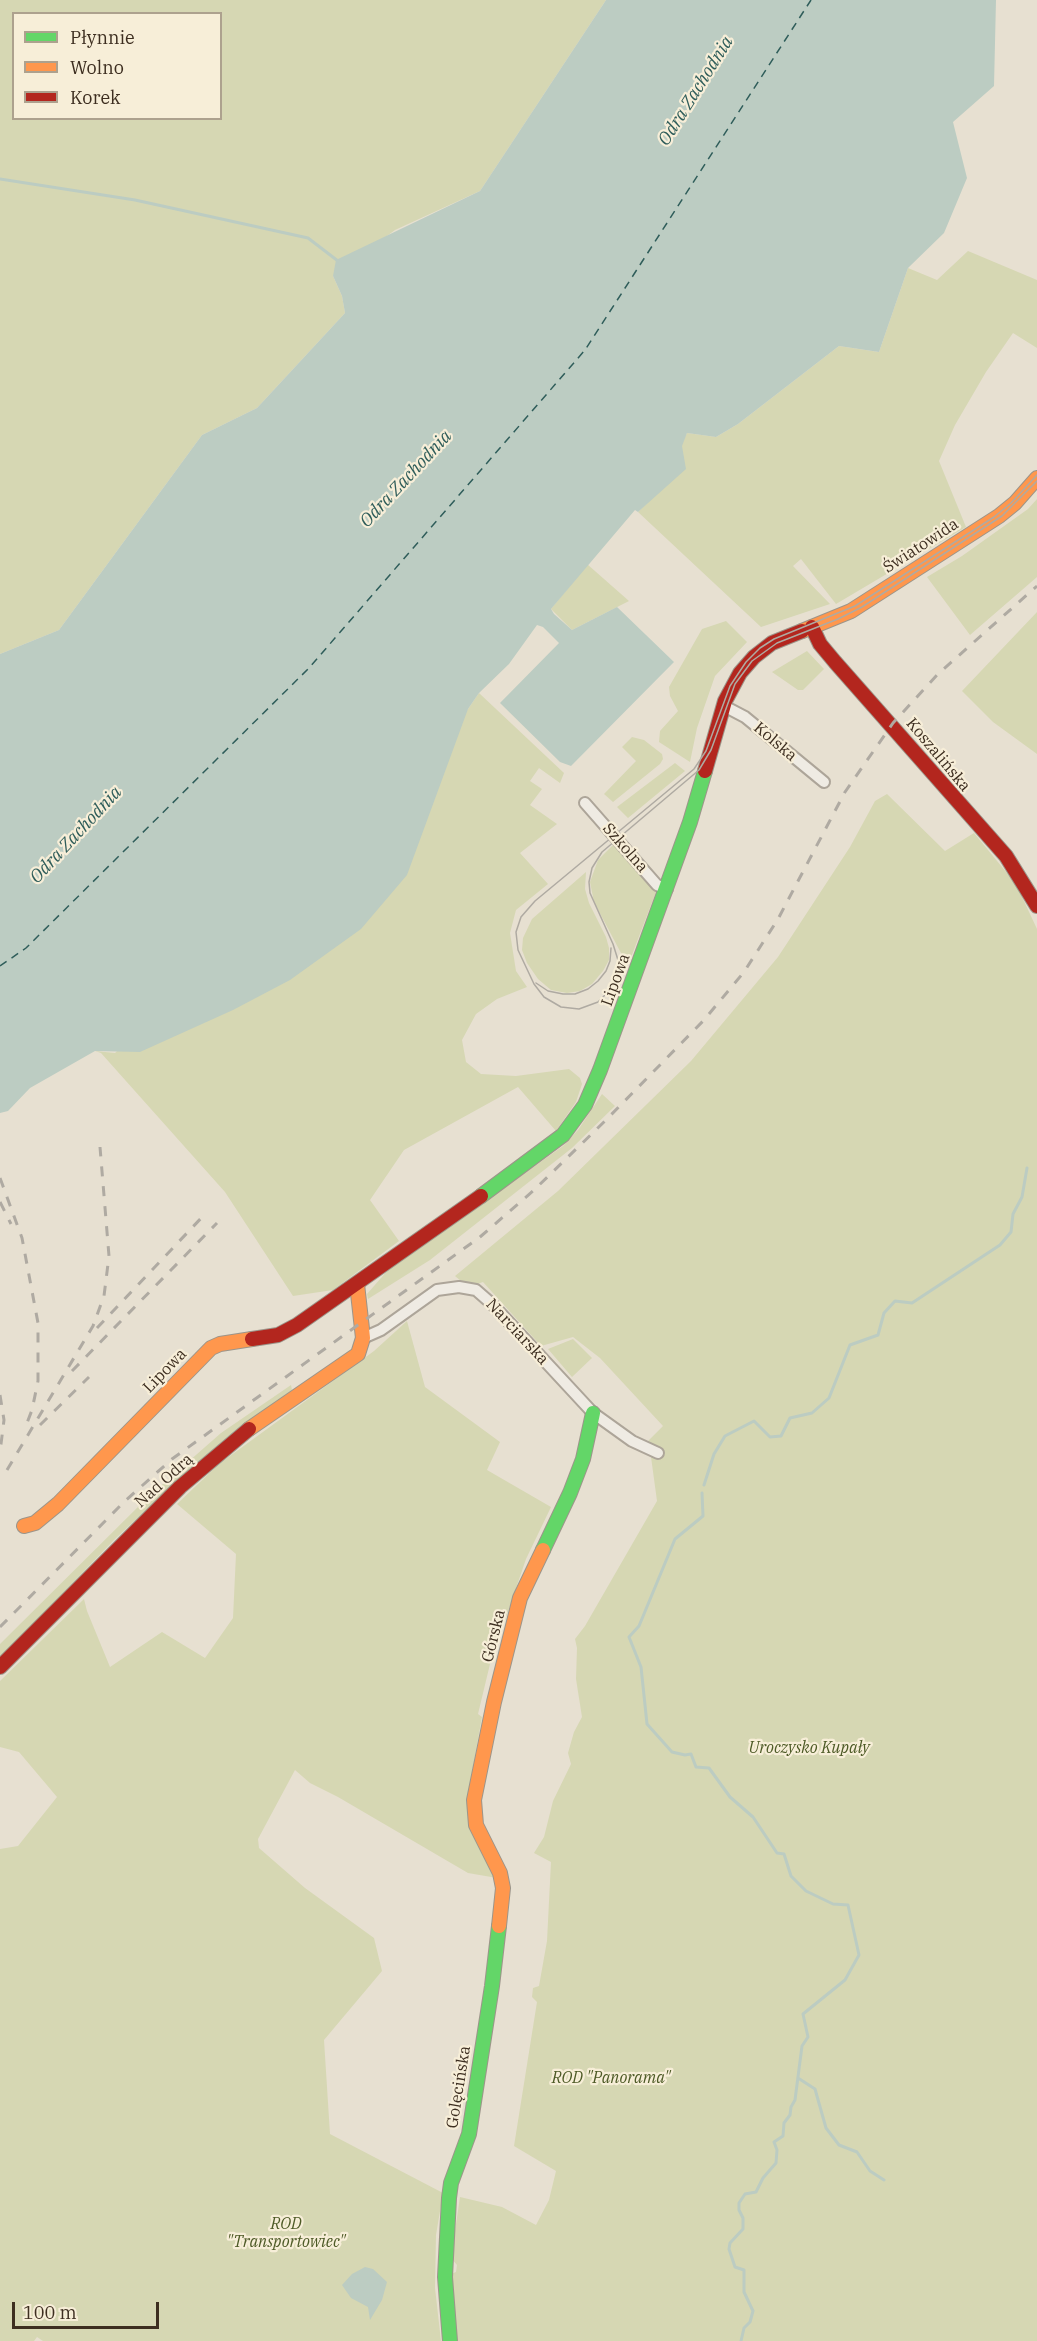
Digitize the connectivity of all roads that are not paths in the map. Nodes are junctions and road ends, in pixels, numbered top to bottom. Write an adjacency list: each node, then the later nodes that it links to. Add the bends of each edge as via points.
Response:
1 (1037, 478): 2 (street, Światowida, via 995,519 862,604)
2 (812, 627): 3 (street, Lipowa, via 775,641 756,655 735,680); 7 (street, Koszalińska, via 820,644 1006,856)
3 (724, 706): 4 (street, Kolska, via 745,717); 6 (street, Lipowa)
4 (824, 782)
5 (585, 803): 6 (street, Szkolna, via 657,885)
6 (668, 889): 8 (street, Lipowa, via 596,1081 570,1127 543,1153)
7 (1037, 906)
8 (357, 1284): 9 (street); 12 (street, Lipowa, via 278,1335 211,1348 58,1504 35,1523)
9 (363, 1338): 10 (street, Narciarska, via 381,1330 437,1290 468,1287 492,1304); 13 (street, Nad Odrą, via 355,1356 248,1430 180,1487)
10 (593, 1413): 11 (street, Narciarska, via 632,1441); 14 (street, Górska, via 583,1459 570,1493 520,1598 477,1781 474,1815)
11 (658, 1453)
12 (24, 1526)
13 (0, 1666)
14 (500, 1873): 15 (street, Golęcińska, via 503,1888 497,1947 470,2134 451,2182 449,2198 445,2266)
15 (450, 2341)

